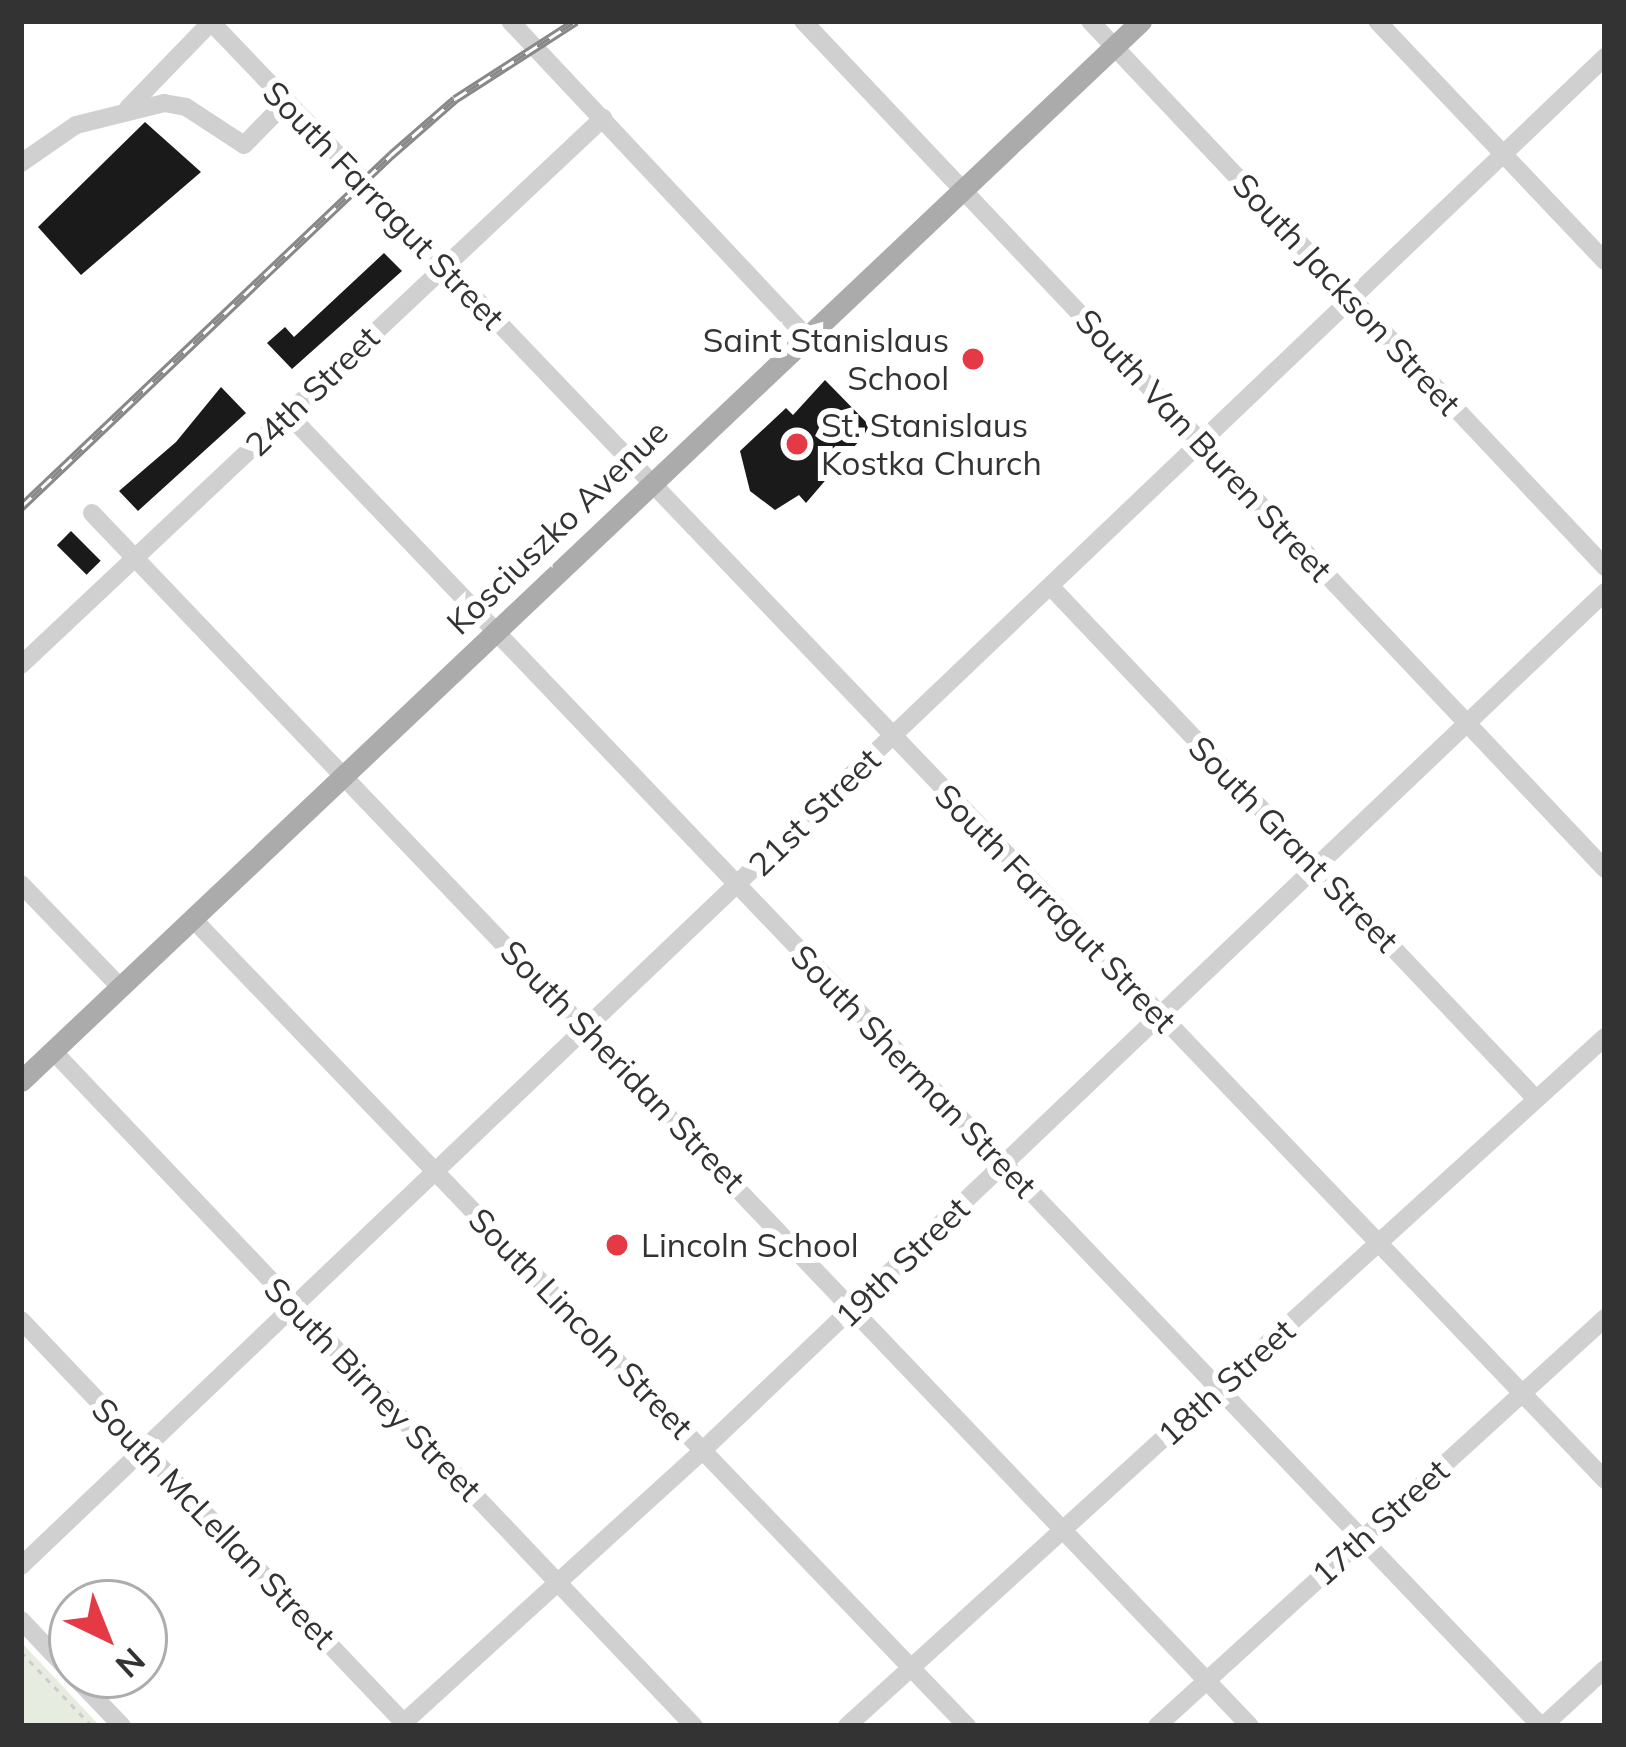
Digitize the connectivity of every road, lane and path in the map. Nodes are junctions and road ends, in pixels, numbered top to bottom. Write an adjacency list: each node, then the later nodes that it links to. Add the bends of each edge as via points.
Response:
1 (510, 21): 8 (street)
2 (542, 21): 8 (street)
3 (803, 21): 16 (street, South Van Buren Street)
4 (1090, 21): 9 (street, South Jackson Street)
5 (1141, 21): 9 (main road, Kosciuszko Avenue)
6 (1377, 21): 14 (street)
7 (210, 22): 11 (street, South Farragut Street); 12 (street)
8 (525, 37): 13 (street)
9 (1115, 46): 16 (main road, Kosciuszko Avenue); 19 (street, South Jackson Street)
10 (1605, 57): 14 (street, 21st Street)
11 (286, 102): 12 (street, via 244,145 186,107); 18 (street, South Farragut Street)
12 (128, 108): 15 (street, via 76,125)
13 (603, 118): 18 (street, 24th Street); 20 (street)
14 (1504, 154): 17 (street); 19 (street, 21st Street)
15 (21, 163)
16 (962, 188): 20 (main road, Kosciuszko Avenue); 22 (street, South Van Buren Street)
17 (1605, 261)
18 (443, 266): 21 (street, 24th Street); 23 (street, South Farragut Street)
19 (1351, 299): 22 (street, 21st Street); 26 (street, South Jackson Street)
20 (805, 335): 23 (main road, Kosciuszko Avenue)
21 (289, 415): 25 (street, 24th Street); 29 (street, South Sherman Street)
22 (1202, 443): 27 (street, 21st Street); 31 (street, South Van Buren Street)
23 (648, 484): 29 (main road, Kosciuszko Avenue); 32 (street, South Farragut Street)
24 (92, 513): 25 (street, South Sheridan Street)
25 (135, 557): 30 (street, 24th Street); 33 (street, South Sheridan Street)
26 (1605, 566)
27 (1052, 588): 32 (street, 21st Street); 34 (street, South Grant Street)
28 (1605, 592): 31 (street, 19th Street)
29 (495, 633): 33 (main road, Kosciuszko Avenue); 37 (street, South Sherman Street)
30 (21, 665)
31 (1468, 723): 34 (street, 19th Street); 35 (street, South Van Buren Street)
32 (893, 737): 37 (street, 21st Street); 40 (street, South Farragut Street)
33 (344, 776): 38 (main road, Kosciuszko Avenue); 41 (street, South Sheridan Street)
34 (1316, 866): 40 (street, 19th Street); 45 (street, South Grant Street)
35 (1605, 869)
36 (21, 884): 39 (street)
37 (737, 886): 41 (street, 21st Street); 46 (street, South Sherman Street)
38 (194, 920): 39 (main road, Kosciuszko Avenue); 47 (street, South Lincoln Street)
39 (122, 988): 43 (main road, Kosciuszko Avenue)
40 (1159, 1015): 46 (street, 19th Street); 48 (street, South Farragut Street)
41 (588, 1029): 47 (street, 21st Street); 50 (street, South Sheridan Street)
42 (1605, 1037): 45 (street, 18th Street)
43 (53, 1052): 44 (main road, Kosciuszko Avenue); 49 (street, South Birney Street)
44 (21, 1081)
45 (1536, 1099): 48 (street, 18th Street)
46 (1004, 1164): 50 (street, 19th Street); 53 (street, South Sherman Street)
47 (437, 1173): 49 (street, 21st Street); 56 (street, South Lincoln Street)
48 (1377, 1244): 53 (street, 18th Street); 54 (street, South Farragut Street)
49 (294, 1307): 55 (street, 21st Street); 61 (street, South Birney Street)
50 (853, 1308): 56 (street, 19th Street); 58 (street, South Sheridan Street)
51 (1605, 1318): 54 (street, 17th Street)
52 (21, 1320): 55 (street, South McLellan Street)
53 (1218, 1389): 58 (street, 18th Street); 59 (street, South Sherman Street)
54 (1522, 1394): 57 (street, South Farragut Street); 59 (street, 17th Street)
55 (143, 1448): 60 (street, 21st Street); 69 (street, South McLellan Street)
56 (704, 1450): 61 (street, 19th Street); 65 (street, South Lincoln Street)
57 (1605, 1480)
58 (1065, 1528): 65 (street, 18th Street); 67 (street, South Sheridan Street)
59 (1361, 1539): 67 (street, 17th Street); 77 (street, South Sherman Street)
60 (21, 1566)
61 (560, 1584): 69 (street, 19th Street); 72 (street, South Birney Street)
62 (21, 1621): 63 (street)
63 (48, 1649)
64 (21, 1652): 70 (path)
65 (912, 1668): 73 (street, 18th Street); 74 (street, South Lincoln Street)
66 (1605, 1670): 77 (street)
67 (1207, 1681): 75 (street, 17th Street); 76 (street, South Sheridan Street)
68 (97, 1699): 71 (street)
69 (404, 1725)
70 (92, 1726)
71 (122, 1726)
72 (694, 1726)
73 (847, 1726)
74 (967, 1726)
75 (1156, 1726)
76 (1250, 1726)
77 (1542, 1726)

